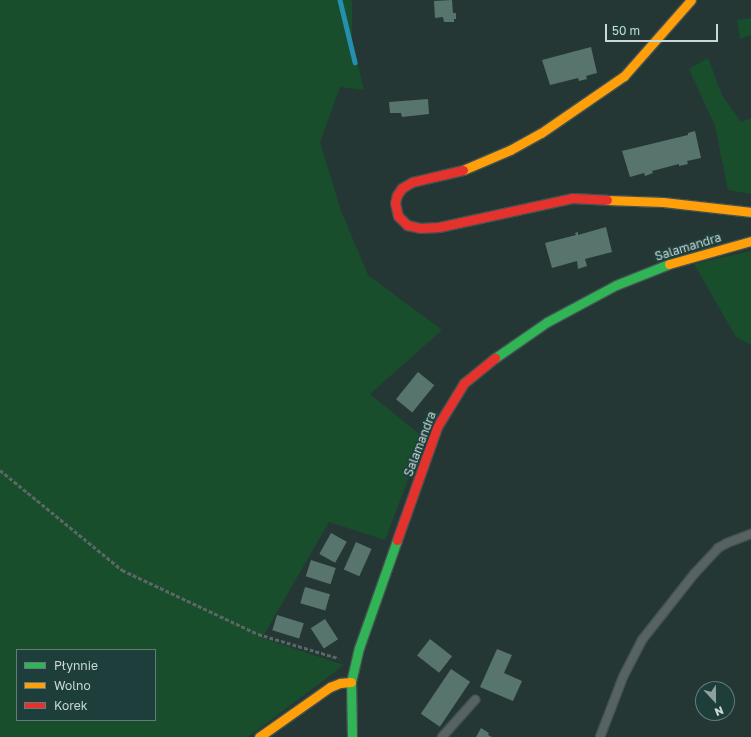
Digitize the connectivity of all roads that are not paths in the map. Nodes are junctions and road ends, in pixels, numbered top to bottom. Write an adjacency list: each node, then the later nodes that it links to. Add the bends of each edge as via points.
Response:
1 (691, 0): 2 (street, via 624,76 541,133 510,150 465,170 412,182 402,188 396,195 398,216 407,225 420,228 439,227 572,198 662,202)
2 (751, 212)
3 (751, 241): 5 (street, Salamandra, via 670,263 616,285 547,322 486,363 464,383 437,427 359,648)
4 (751, 534): 10 (lane, via 718,548 642,640 623,677)
5 (351, 682): 7 (street, via 330,687); 8 (street, Salamandra)
6 (475, 700): 9 (lane)
7 (259, 737)
8 (352, 737)
9 (442, 737)
10 (600, 737)

